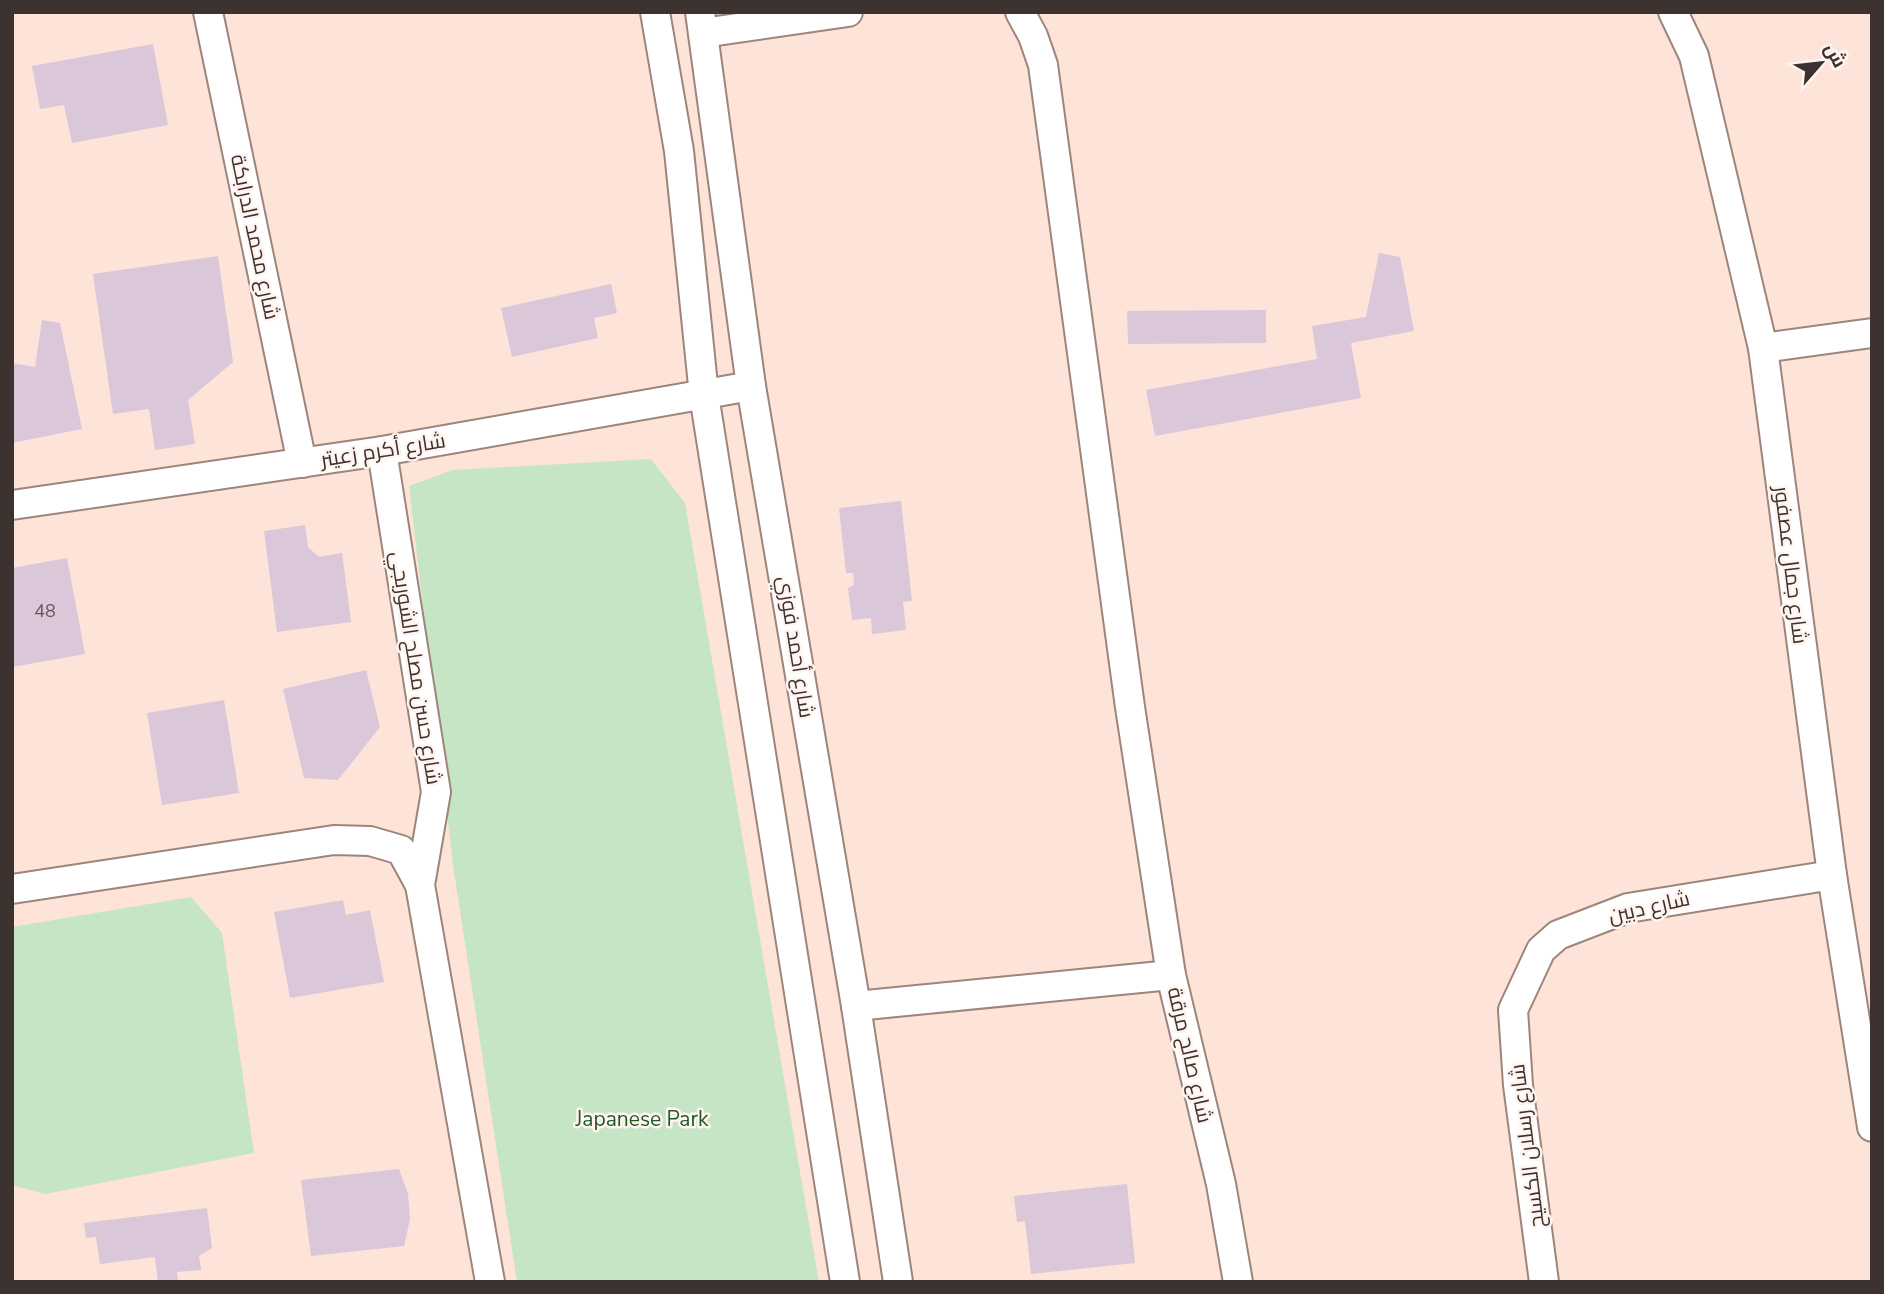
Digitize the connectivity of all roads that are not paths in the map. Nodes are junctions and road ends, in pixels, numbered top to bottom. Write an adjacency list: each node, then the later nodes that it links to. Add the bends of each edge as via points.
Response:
1 (208, 12): 12 (street, شارع محمد الدرابكة)
2 (655, 12): 10 (street, via 679,151)
3 (848, 12): 6 (street)
4 (1020, 12): 17 (street, via 1043,65)
5 (1673, 12): 8 (street, شارع جمال عصفور, via 1694,56)
6 (702, 22): 9 (street, شارع أحمد فوزي)
7 (1872, 333): 8 (street)
8 (1763, 348): 14 (street, شارع جمال عصفور)
9 (751, 386): 10 (street, شارع أكرم زعيتر); 18 (street, شارع أحمد فوزي)
10 (704, 395): 11 (street, شارع أكرم زعيتر); 22 (street)
11 (382, 451): 12 (street, شارع أكرم زعيتر); 15 (street, شارع حسن مصلح الشوربجي, via 436,792)
12 (302, 463): 13 (street, شارع أكرم زعيتر)
13 (12, 505)
14 (1832, 875): 19 (street, شارع دبين, via 1628,908 1587,922 1558,935 1541,950); 20 (street, شارع جمال عصفور)
15 (420, 885): 16 (street, شارع حسن مصلح الشوربجي, via 401,850 370,841 334,840); 21 (street, شارع حسن مصلح الشوربجي)
16 (12, 889)
17 (1171, 975): 18 (street, شارع صالح مرقة); 24 (street, شارع صالح مرقة, via 1221,1184)
18 (856, 1006): 23 (street, شارع أحمد فوزي)
19 (1513, 1010): 25 (street, شارع رسلان الكسيح, via 1518,1085)
20 (1872, 1127)
21 (489, 1282)
22 (845, 1282)
23 (898, 1282)
24 (1238, 1282)
25 (1544, 1282)

